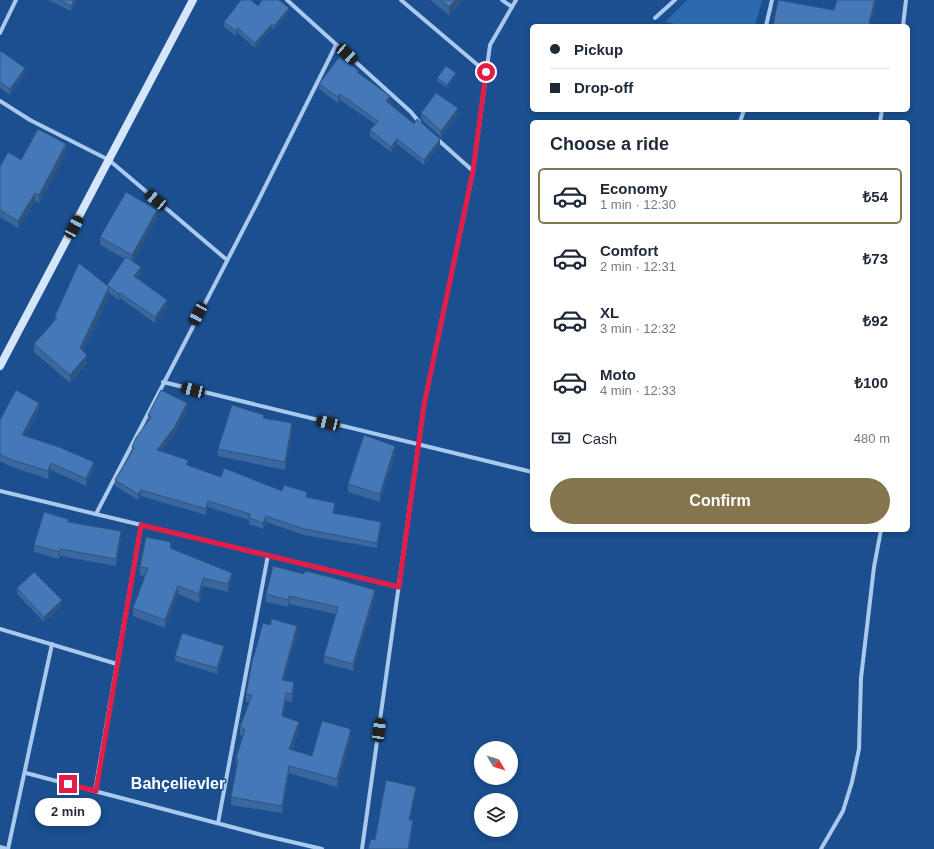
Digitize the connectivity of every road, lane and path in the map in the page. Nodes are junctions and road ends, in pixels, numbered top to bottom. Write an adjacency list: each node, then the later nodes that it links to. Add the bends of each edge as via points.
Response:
1 (16, 0): 14 (street)
2 (193, 0): 20 (street)
3 (288, 0): 15 (street)
4 (401, 0): 16 (street)
5 (502, 0): 10 (street)
6 (516, 0): 10 (street)
7 (675, 0): 11 (street)
8 (772, 0): 12 (street)
9 (906, 0): 13 (street)
10 (512, 7): 16 (street, via 490,45)
11 (655, 18)
12 (766, 24)
13 (903, 24)
14 (0, 33)
15 (336, 45): 18 (street); 22 (street)
16 (486, 72): 21 (street)
17 (0, 102): 20 (street)
18 (426, 128)
19 (432, 134): 21 (street)
20 (109, 160): 22 (street); 23 (street)
21 (473, 171): 25 (street, via 424,405)
22 (227, 260): 24 (street)
23 (1, 363)
24 (163, 382): 25 (street); 28 (street)
25 (418, 446): 26 (street); 32 (street)
26 (530, 472)
27 (0, 491): 28 (street)
28 (96, 514): 29 (street)
29 (141, 525): 31 (street); 35 (street)
30 (881, 532): 43 (street, via 861,678 859,749 843,811)
31 (268, 555): 32 (street); 38 (street)
32 (399, 587): 42 (street)
33 (0, 629): 34 (street)
34 (52, 644): 35 (street); 36 (street)
35 (117, 664): 37 (street)
36 (26, 772): 37 (street); 40 (street)
37 (96, 791): 38 (street)
38 (218, 823): 41 (street)
39 (0, 847): 40 (street)
40 (8, 849)
41 (322, 849)
42 (362, 849)
43 (821, 849)

